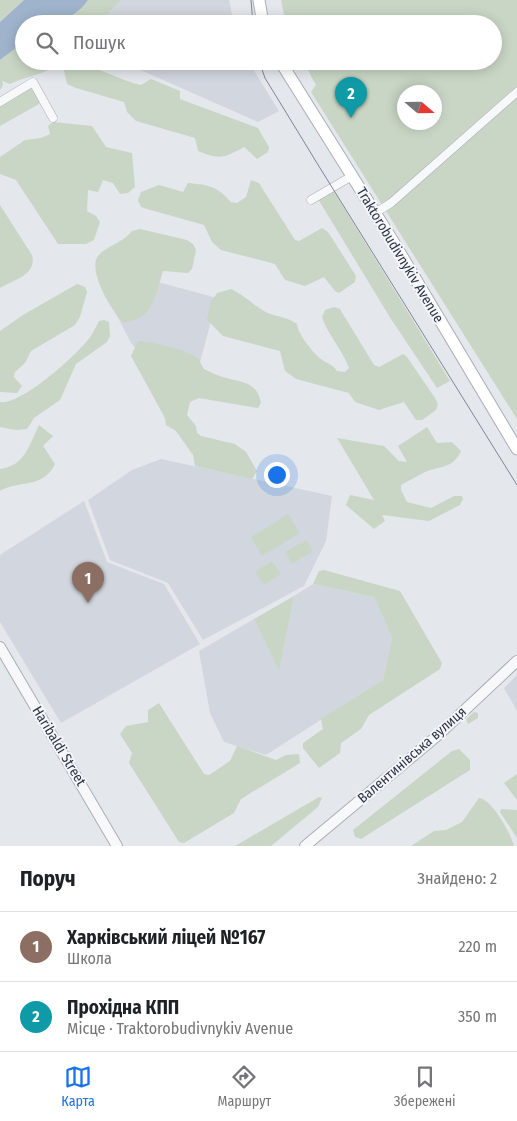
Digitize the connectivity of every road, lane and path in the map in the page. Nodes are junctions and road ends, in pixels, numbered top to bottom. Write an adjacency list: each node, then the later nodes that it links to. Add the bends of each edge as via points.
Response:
1 (259, 0): 2 (main road)
2 (262, 15)
3 (286, 70): 7 (main road, Traktorobudivnykiv Avenue)
4 (517, 92): 9 (street, via 391,203)
5 (0, 102): 6 (street, via 33,82)
6 (53, 118)
7 (352, 176): 8 (street); 9 (main road, Traktorobudivnykiv Avenue)
8 (311, 200)
9 (374, 213): 10 (main road, Traktorobudivnykiv Avenue)
10 (517, 449)
11 (0, 647): 13 (street, Haribaldi Street)
12 (517, 662): 14 (street, Валентинівська вулиця, via 436,736)
13 (118, 846)
14 (305, 846)

